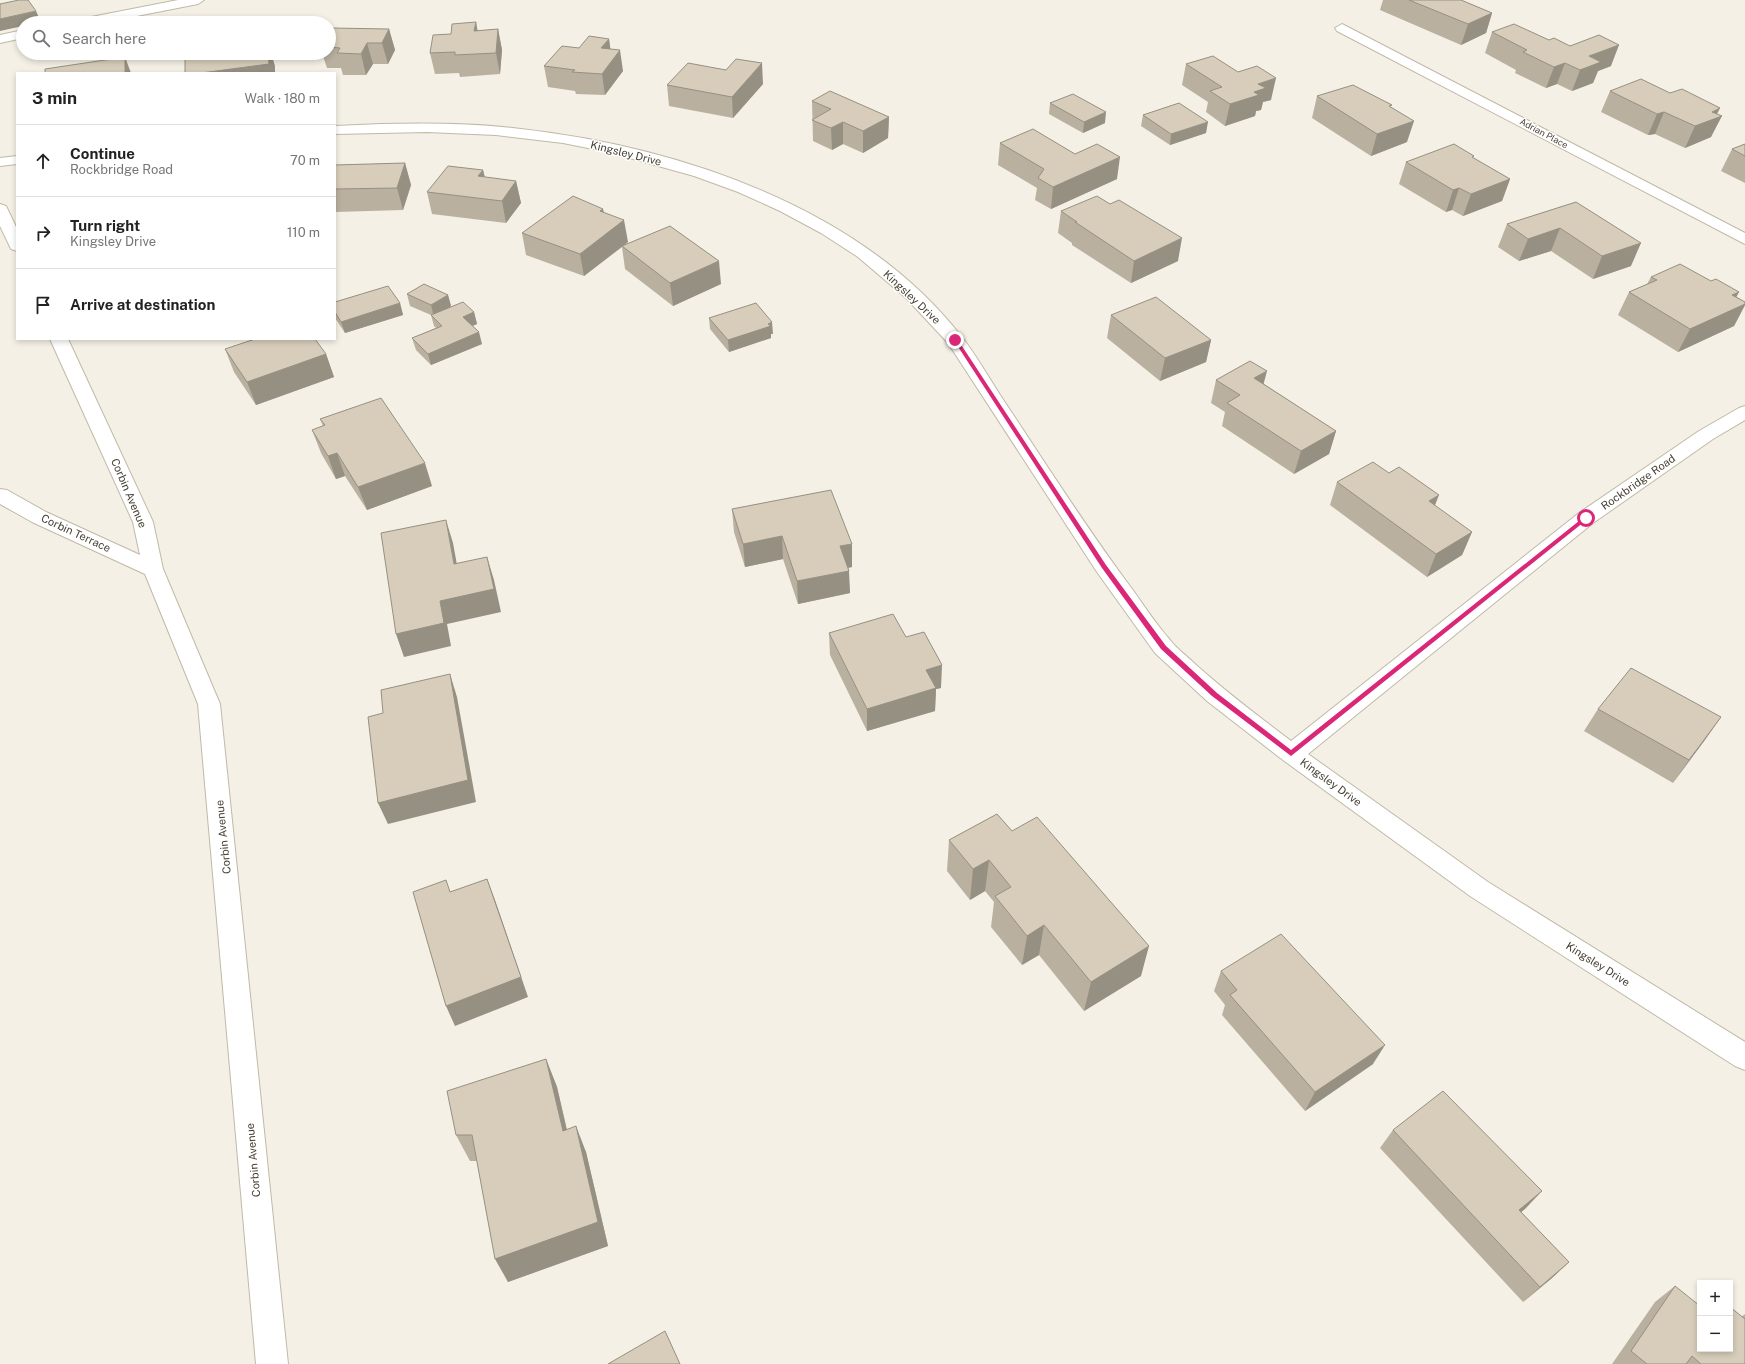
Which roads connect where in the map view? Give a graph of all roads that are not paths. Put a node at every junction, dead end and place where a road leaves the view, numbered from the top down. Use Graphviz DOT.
graph roads {
  1 [pos="198,0"];
  2 [pos="117,16"];
  3 [pos="1342,28"];
  4 [pos="16,36"];
  5 [pos="0,39"];
  6 [pos="336,130"];
  7 [pos="16,160"];
  8 [pos="0,162"];
  9 [pos="0,209"];
  10 [pos="1745,239"];
  11 [pos="16,244"];
  12 [pos="60,340"];
  13 [pos="1745,412"];
  14 [pos="0,495"];
  15 [pos="153,569"];
  16 [pos="1291,754"];
  17 [pos="1745,1057"];
  18 [pos="272,1364"];
  1 -- 2 [label="street"];
  3 -- 10 [label="street, Adrian Place"];
  4 -- 5 [label="street"];
  6 -- 16 [label="street, Kingsley Drive"];
  7 -- 8 [label="street"];
  9 -- 11 [label="street"];
  12 -- 15 [label="street, Corbin Avenue"];
  13 -- 16 [label="street, Rockbridge Road"];
  14 -- 15 [label="street, Corbin Terrace"];
  15 -- 18 [label="street, Corbin Avenue"];
  16 -- 17 [label="street, Kingsley Drive"];
}
